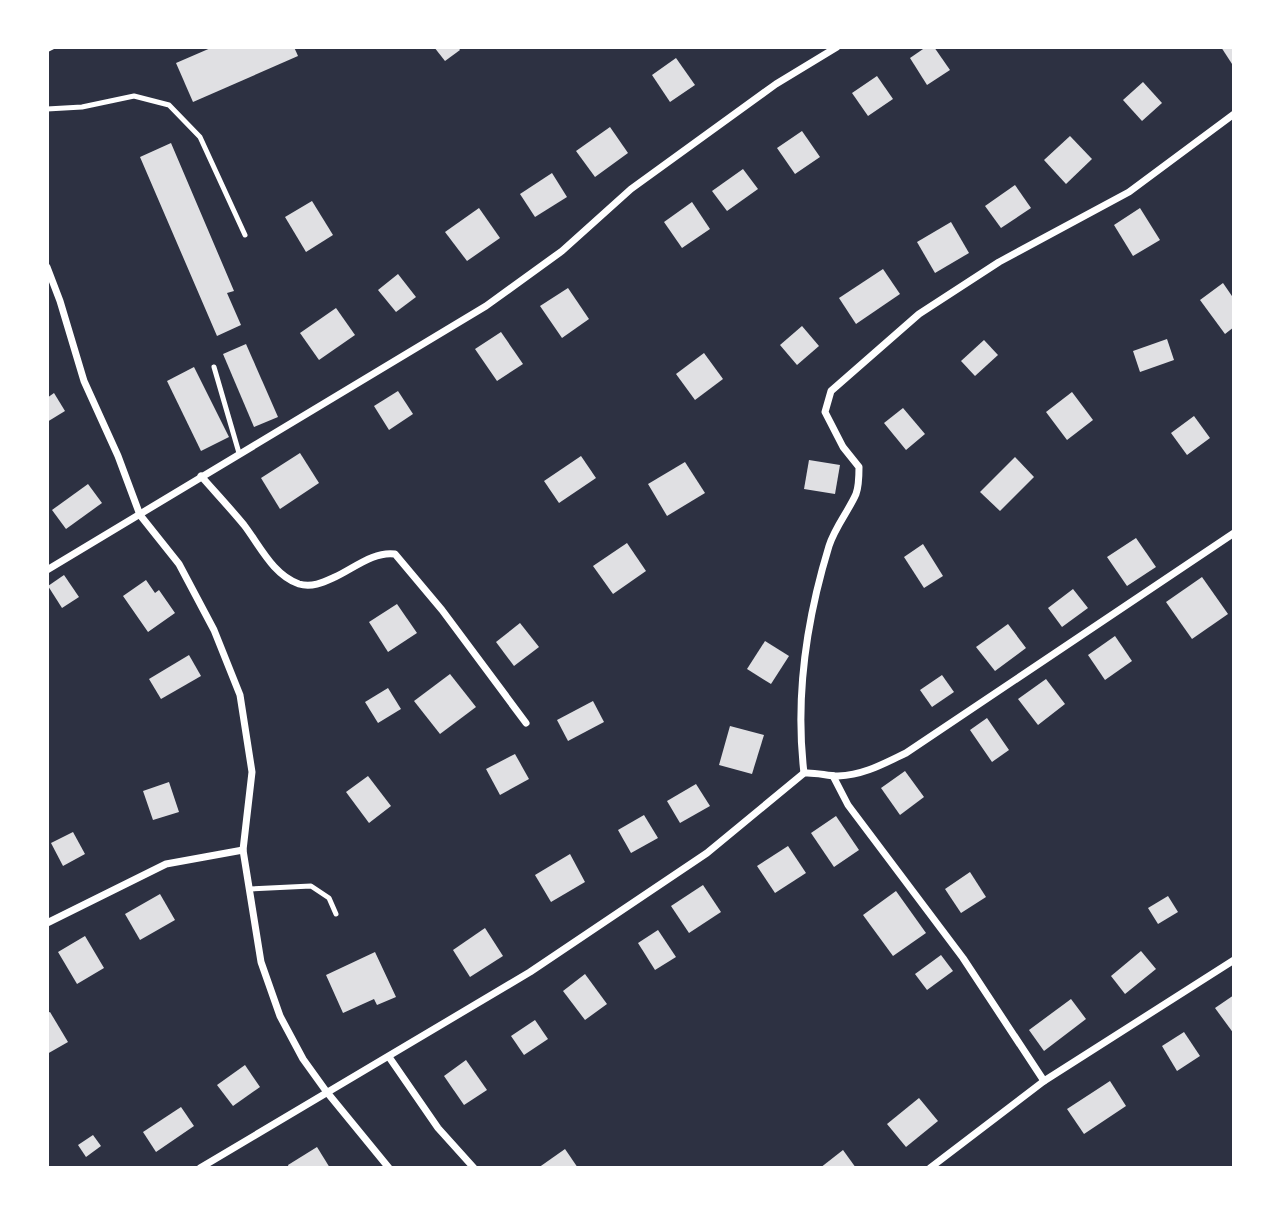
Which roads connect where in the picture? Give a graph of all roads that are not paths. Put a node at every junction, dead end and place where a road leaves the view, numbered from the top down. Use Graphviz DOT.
graph roads {
  1 [pos="837,47"];
  2 [pos="47,109"];
  3 [pos="1234,114"];
  4 [pos="245,236"];
  5 [pos="47,267"];
  6 [pos="215,367"];
  7 [pos="239,453"];
  8 [pos="201,476"];
  9 [pos="140,515"];
  10 [pos="1234,533"];
  11 [pos="47,570"];
  12 [pos="526,723"];
  13 [pos="804,773"];
  14 [pos="834,776"];
  15 [pos="243,850"];
  16 [pos="249,889"];
  17 [pos="336,914"];
  18 [pos="47,923"];
  19 [pos="1234,960"];
  20 [pos="389,1057"];
  21 [pos="1044,1081"];
  22 [pos="326,1091"];
  23 [pos="200,1168"];
  24 [pos="389,1168"];
  25 [pos="474,1168"];
  26 [pos="930,1168"];
  1 -- 7 [label="street"];
  2 -- 4 [label="lane"];
  3 -- 13 [label="street"];
  5 -- 9 [label="street"];
  6 -- 7 [label="lane"];
  7 -- 8 [label="street"];
  8 -- 9 [label="street"];
  8 -- 12 [label="street"];
  9 -- 11 [label="street"];
  9 -- 15 [label="street"];
  10 -- 14 [label="street"];
  13 -- 14 [label="street"];
  13 -- 20 [label="street"];
  14 -- 21 [label="street"];
  15 -- 16 [label="street"];
  15 -- 18 [label="street"];
  16 -- 17 [label="lane"];
  16 -- 22 [label="street"];
  19 -- 21 [label="street"];
  20 -- 22 [label="street"];
  20 -- 25 [label="street"];
  21 -- 26 [label="street"];
  22 -- 23 [label="street"];
  22 -- 24 [label="street"];
}
